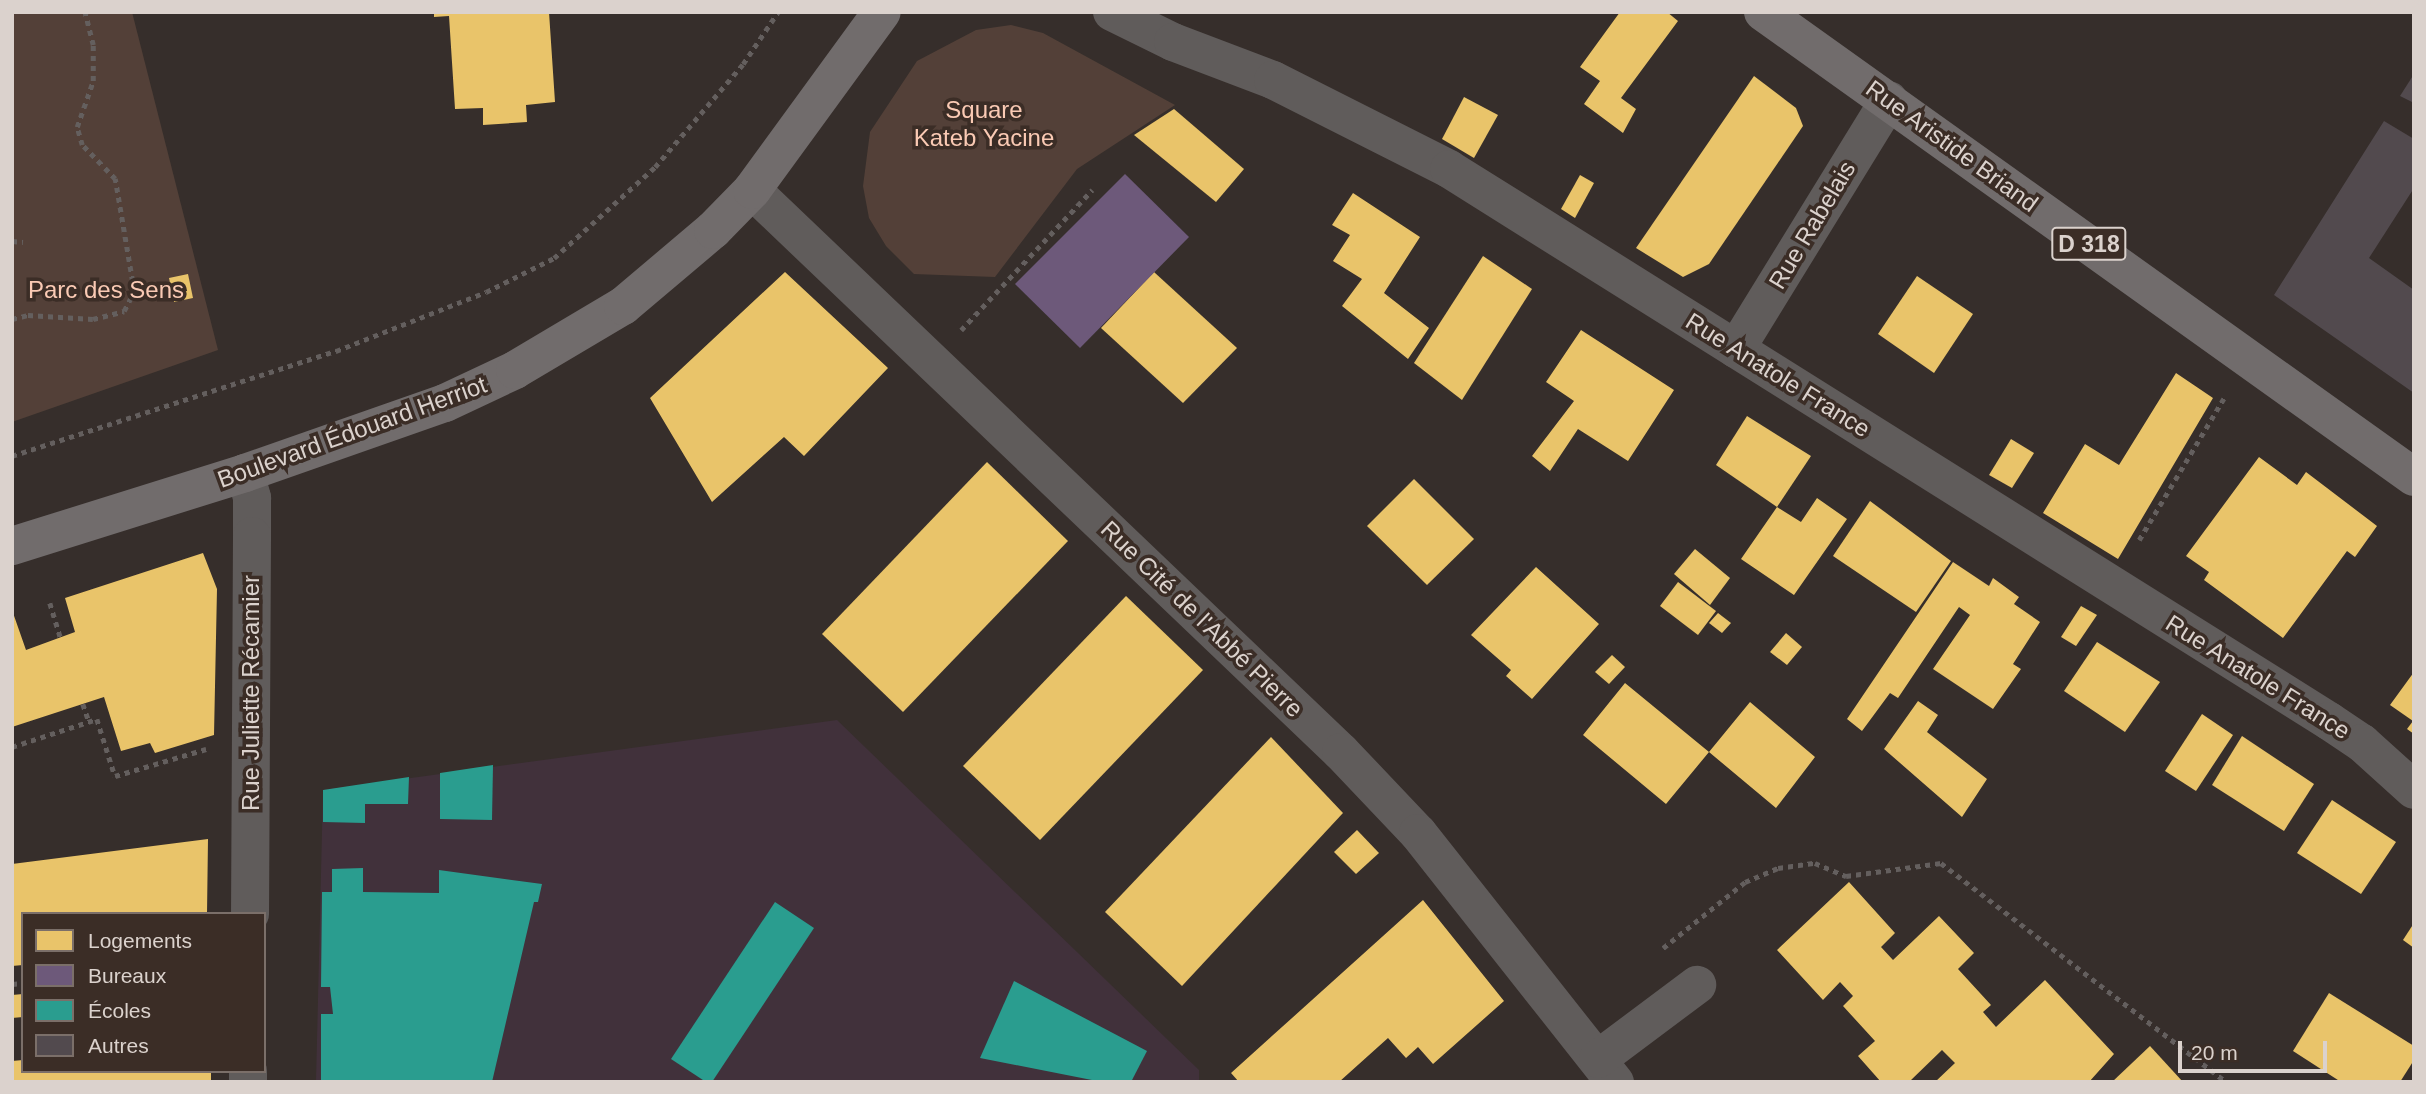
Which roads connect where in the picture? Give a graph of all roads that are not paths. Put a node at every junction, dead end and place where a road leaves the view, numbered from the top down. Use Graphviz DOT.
graph roads {
  1 [pos="882,12"];
  2 [pos="1112,12"];
  3 [pos="1763,12"];
  4 [pos="1889,100"];
  5 [pos="752,190"];
  6 [pos="1736,349"];
  7 [pos="245,473"];
  8 [pos="2414,477"];
  9 [pos="12,546"];
  10 [pos="2414,790"];
  11 [pos="250,912"];
  12 [pos="1697,985"];
  13 [pos="1607,1070"];
  1 -- 5 [label="main road, Boulevard Édouard Herriot"];
  2 -- 6 [label="street, Rue Anatole France"];
  3 -- 4 [label="main road, Rue Aristide Briand / D 318"];
  4 -- 6 [label="street, Rue Rabelais"];
  4 -- 8 [label="main road, Rue Aristide Briand / D 318"];
  5 -- 7 [label="main road, Boulevard Édouard Herriot"];
  5 -- 13 [label="street, Rue Cité de l'Abbé Pierre"];
  6 -- 10 [label="street, Rue Anatole France"];
  7 -- 9 [label="main road, Boulevard Édouard Herriot"];
  7 -- 11 [label="street, Rue Juliette Récamier"];
  12 -- 13 [label="street"];
}
